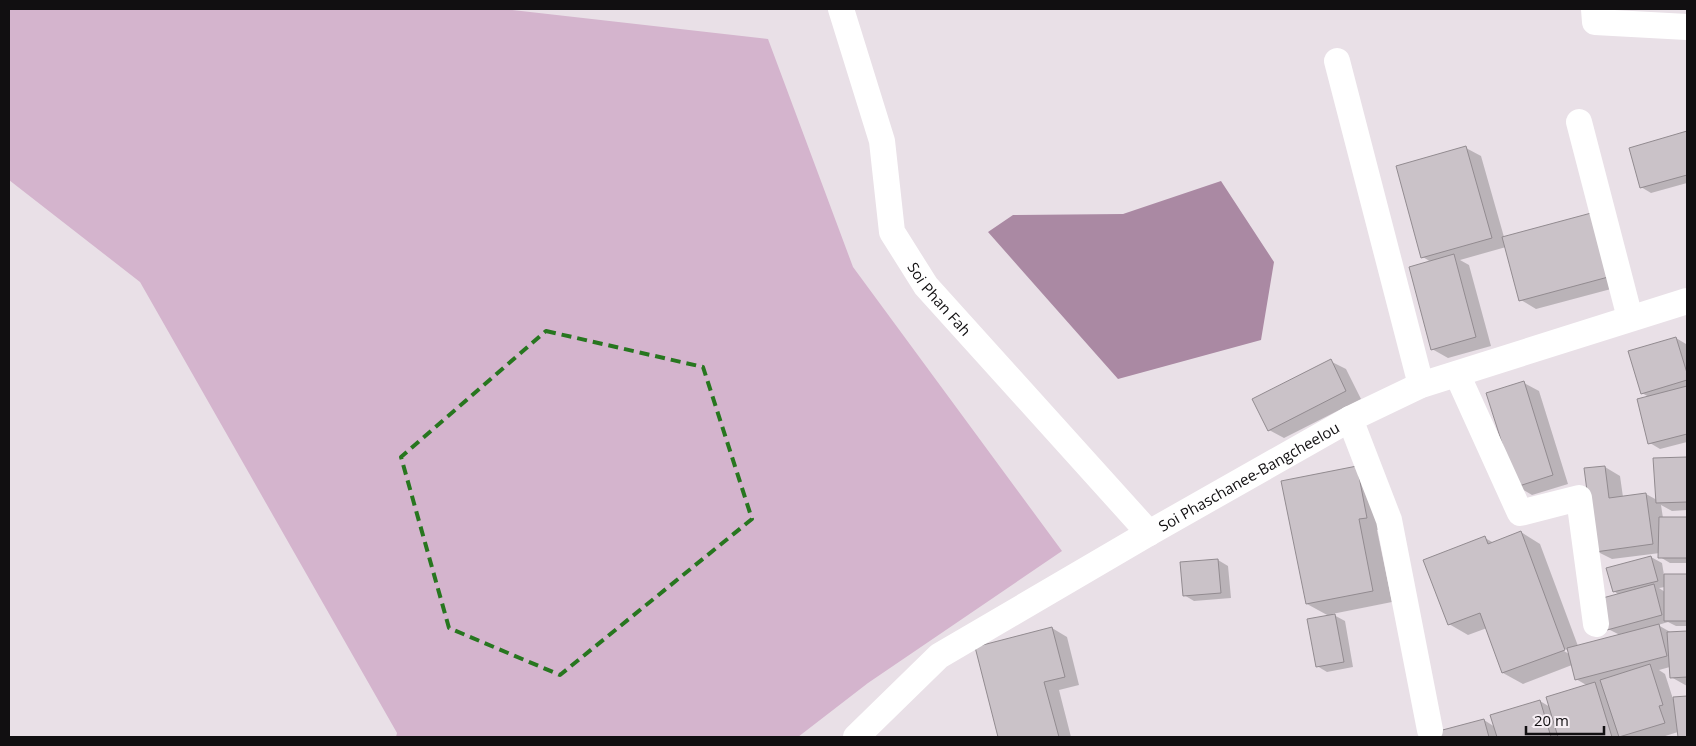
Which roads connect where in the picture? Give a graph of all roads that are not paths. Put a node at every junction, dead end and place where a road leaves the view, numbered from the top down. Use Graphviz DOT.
graph roads {
  1 [pos="841,9"];
  2 [pos="1594,9"];
  3 [pos="1687,27"];
  4 [pos="1337,61"];
  5 [pos="1579,122"];
  6 [pos="1687,301"];
  7 [pos="1630,318"];
  8 [pos="1457,374"];
  9 [pos="1421,385"];
  10 [pos="1350,419"];
  11 [pos="1149,533"];
  12 [pos="1596,624"];
  13 [pos="1430,730"];
  14 [pos="856,737"];
  1 -- 11 [label="street, Soi Phan Fah"];
  2 -- 3 [label="street"];
  4 -- 9 [label="street"];
  5 -- 7 [label="street"];
  6 -- 7 [label="street, Soi Phaschanee-Bangcheelou"];
  7 -- 8 [label="street, Soi Phaschanee-Bangcheelou"];
  8 -- 9 [label="street, Soi Phaschanee-Bangcheelou"];
  8 -- 12 [label="street"];
  9 -- 10 [label="street, Soi Phaschanee-Bangcheelou"];
  10 -- 11 [label="street, Soi Phaschanee-Bangcheelou"];
  10 -- 13 [label="street"];
  11 -- 14 [label="street, Soi Phaschanee-Bangcheelou"];
}
